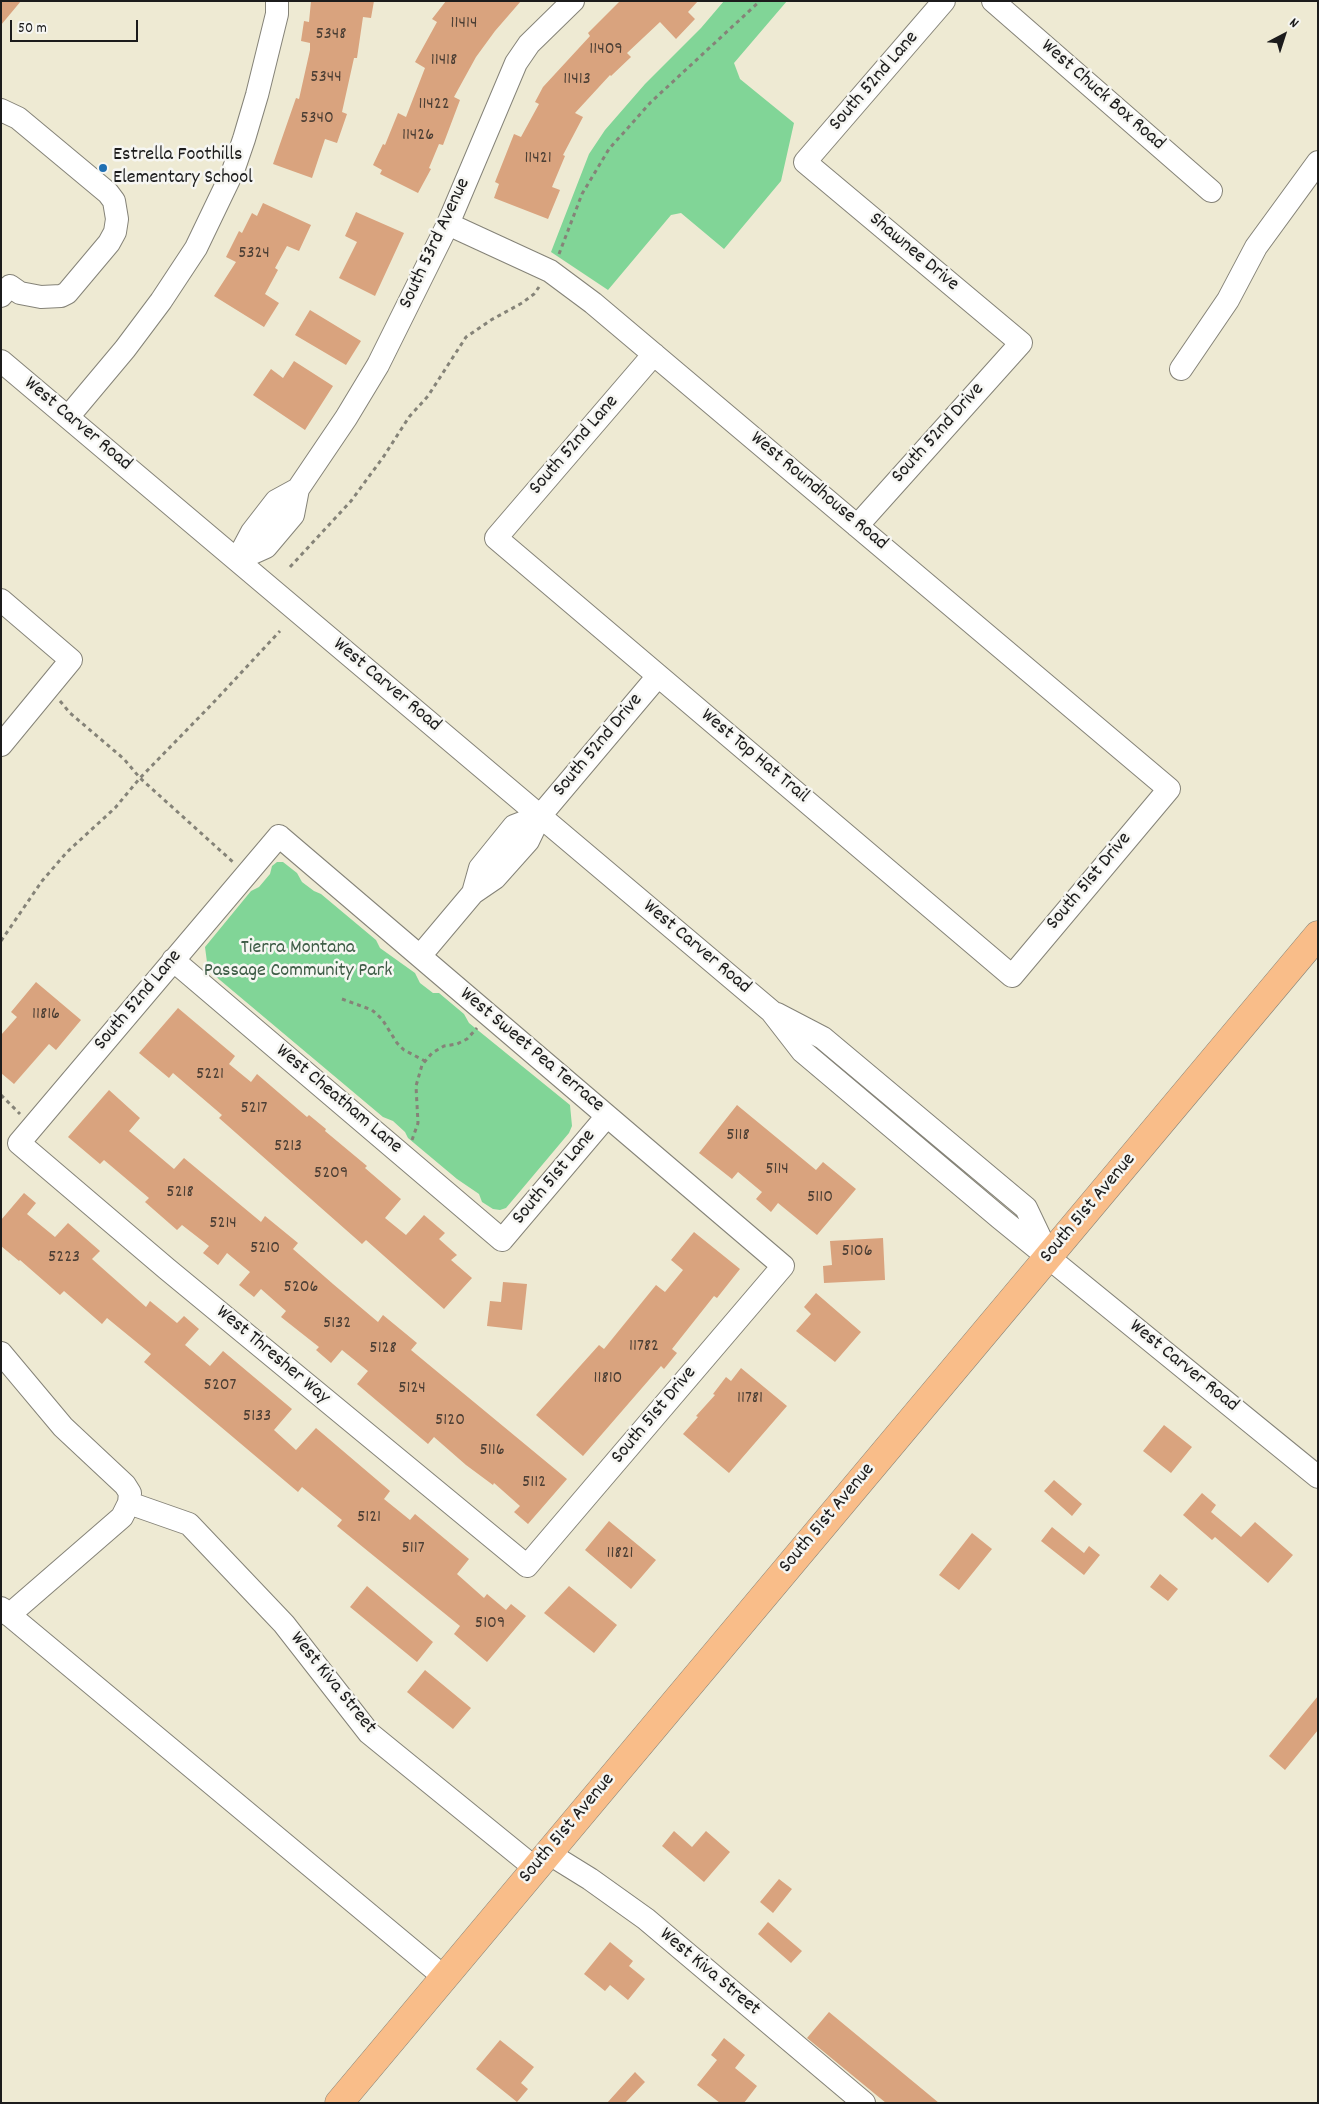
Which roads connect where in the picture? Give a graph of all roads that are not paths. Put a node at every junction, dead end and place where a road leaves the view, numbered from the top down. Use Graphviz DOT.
graph roads {
  1 [pos="277,1"];
  2 [pos="573,1"];
  3 [pos="944,1"];
  4 [pos="993,1"];
  5 [pos="1,110"];
  6 [pos="805,162"];
  7 [pos="1318,162"];
  8 [pos="1211,191"];
  9 [pos="448,224"];
  10 [pos="1,296"];
  11 [pos="1021,343"];
  12 [pos="654,354"];
  13 [pos="1,361"];
  14 [pos="1181,369"];
  15 [pos="68,418"];
  16 [pos="857,526"];
  17 [pos="496,538"];
  18 [pos="237,560"];
  19 [pos="1,600"];
  20 [pos="658,676"];
  21 [pos="1,745"];
  22 [pos="1169,789"];
  23 [pos="540,816"];
  24 [pos="279,836"];
  25 [pos="1318,935"];
  26 [pos="420,956"];
  27 [pos="174,960"];
  28 [pos="1012,976"];
  29 [pos="607,1116"];
  30 [pos="26,1135"];
  31 [pos="502,1240"];
  32 [pos="1049,1257"];
  33 [pos="783,1266"];
  34 [pos="1,1353"];
  35 [pos="1318,1477"];
  36 [pos="129,1503"];
  37 [pos="527,1566"];
  38 [pos="5,1611"];
  39 [pos="542,1860"];
  40 [pos="444,1977"];
  41 [pos="339,2103"];
  42 [pos="864,2103"];
  1 -- 15 [label="street"];
  2 -- 9 [label="street, South 53rd Avenue"];
  3 -- 6 [label="street, South 52nd Lane"];
  4 -- 8 [label="street, West Chuck Box Road"];
  5 -- 10 [label="street"];
  6 -- 11 [label="street, Shawnee Drive"];
  7 -- 14 [label="street"];
  9 -- 12 [label="street, West Roundhouse Road"];
  9 -- 18 [label="street, South 53rd Avenue"];
  11 -- 16 [label="street, South 52nd Drive"];
  12 -- 16 [label="street, West Roundhouse Road"];
  12 -- 17 [label="street, South 52nd Lane"];
  13 -- 15 [label="street, West Carver Road"];
  15 -- 18 [label="street, West Carver Road"];
  16 -- 22 [label="street, West Roundhouse Road"];
  17 -- 20 [label="street, West Top Hat Trail"];
  18 -- 23 [label="street, West Carver Road"];
  19 -- 21 [label="street"];
  20 -- 23 [label="street, South 52nd Drive"];
  20 -- 28 [label="street, West Top Hat Trail"];
  22 -- 28 [label="street, South 51st Drive"];
  23 -- 26 [label="street, South 52nd Drive"];
  23 -- 32 [label="street, West Carver Road"];
  24 -- 26 [label="street, West Sweet Pea Terrace"];
  24 -- 27 [label="street, South 52nd Lane"];
  25 -- 32 [label="main road, South 51st Avenue"];
  26 -- 29 [label="street, West Sweet Pea Terrace"];
  27 -- 30 [label="street, South 52nd Lane"];
  27 -- 31 [label="street, West Cheatham Lane"];
  29 -- 31 [label="street, South 51st Lane"];
  29 -- 33 [label="street, West Sweet Pea Terrace"];
  30 -- 37 [label="street, West Thresher Way"];
  32 -- 35 [label="street, West Carver Road"];
  32 -- 39 [label="main road, South 51st Avenue"];
  33 -- 37 [label="street, South 51st Drive"];
  34 -- 36 [label="street"];
  36 -- 38 [label="street"];
  36 -- 39 [label="street, West Kiva Street"];
  38 -- 40 [label="street"];
  39 -- 40 [label="main road, South 51st Avenue"];
  39 -- 42 [label="street, West Kiva Street"];
  40 -- 41 [label="main road, South 51st Avenue"];
}
